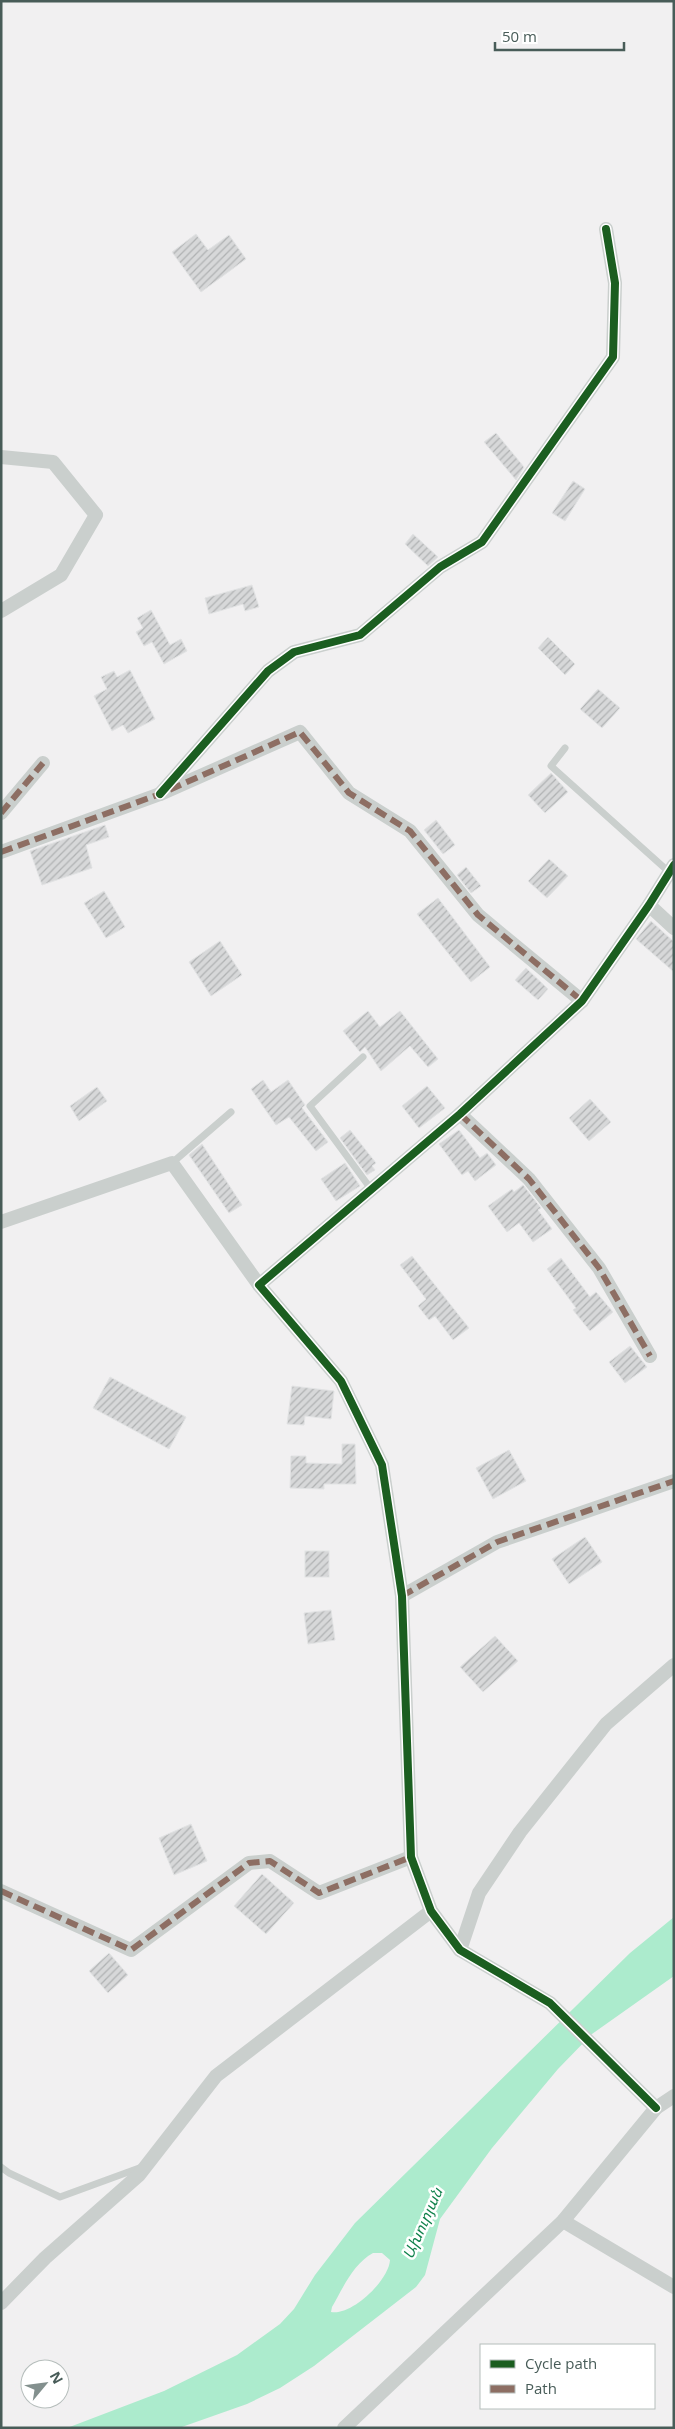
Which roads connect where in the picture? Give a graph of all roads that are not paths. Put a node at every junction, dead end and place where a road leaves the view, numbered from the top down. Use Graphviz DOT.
graph roads {
  1 [pos="606,228"];
  2 [pos="1,456"];
  3 [pos="1,611"];
  4 [pos="565,748"];
  5 [pos="43,763"];
  6 [pos="160,794"];
  7 [pos="1,813"];
  8 [pos="1,852"];
  9 [pos="672,868"];
  10 [pos="649,905"];
  11 [pos="674,928"];
  12 [pos="582,1001"];
  13 [pos="363,1057"];
  14 [pos="232,1112"];
  15 [pos="460,1114"];
  16 [pos="172,1163"];
  17 [pos="371,1190"];
  18 [pos="1,1222"];
  19 [pos="259,1285"];
  20 [pos="650,1356"];
  21 [pos="674,1481"];
  22 [pos="402,1596"];
  23 [pos="674,1665"];
  24 [pos="411,1857"];
  25 [pos="1,1891"];
  26 [pos="431,1911"];
  27 [pos="460,1950"];
  28 [pos="674,2096"];
  29 [pos="656,2108"];
  30 [pos="147,2165"];
  31 [pos="1,2167"];
  32 [pos="563,2221"];
  33 [pos="674,2287"];
  34 [pos="1,2303"];
  35 [pos="344,2428"];
  1 -- 6 [label="street"];
  2 -- 3 [label="street"];
  4 -- 9 [label="lane"];
  5 -- 7 [label="street"];
  6 -- 8 [label="street"];
  6 -- 12 [label="street"];
  9 -- 10 [label="street"];
  10 -- 11 [label="street"];
  10 -- 12 [label="street"];
  12 -- 15 [label="street"];
  13 -- 17 [label="lane"];
  14 -- 16 [label="lane"];
  15 -- 17 [label="street"];
  15 -- 20 [label="street"];
  16 -- 18 [label="street"];
  16 -- 19 [label="street"];
  17 -- 19 [label="street"];
  19 -- 22 [label="street"];
  21 -- 22 [label="street"];
  22 -- 24 [label="street"];
  23 -- 27 [label="street"];
  24 -- 25 [label="street"];
  24 -- 26 [label="street"];
  26 -- 27 [label="street"];
  26 -- 30 [label="street"];
  27 -- 29 [label="street"];
  28 -- 29 [label="street"];
  29 -- 32 [label="street"];
  30 -- 31 [label="lane"];
  30 -- 34 [label="street"];
  32 -- 33 [label="street"];
  32 -- 35 [label="street"];
}
